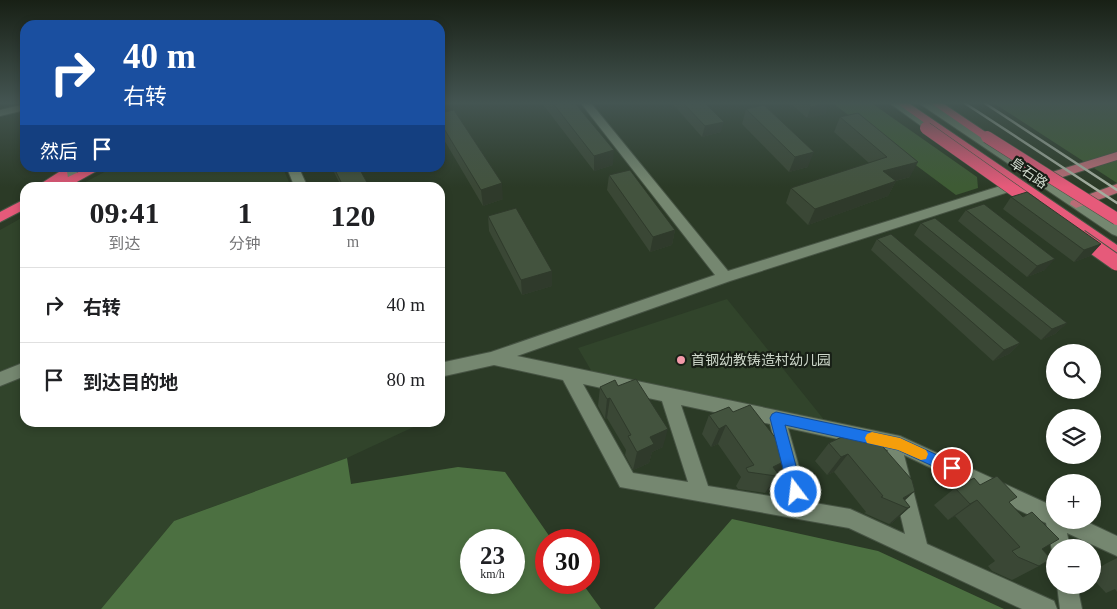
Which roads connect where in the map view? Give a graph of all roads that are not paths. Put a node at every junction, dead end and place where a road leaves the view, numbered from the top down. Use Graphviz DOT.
graph roads {
  1 [pos="608,130"];
  2 [pos="929,130"];
  3 [pos="934,130"];
  4 [pos="941,130"];
  5 [pos="955,130"];
  6 [pos="965,130"];
  7 [pos="977,130"];
  8 [pos="1117,156"];
  9 [pos="71,172"];
  10 [pos="72,172"];
  11 [pos="1040,180"];
  12 [pos="52,182"];
  13 [pos="61,182"];
  14 [pos="1014,186"];
  15 [pos="1117,188"];
  16 [pos="20,199"];
  17 [pos="1076,204"];
  18 [pos="20,207"];
  19 [pos="0,210"];
  20 [pos="0,218"];
  21 [pos="1117,220"];
  22 [pos="1117,231"];
  23 [pos="1117,239"];
  24 [pos="1117,252"];
  25 [pos="1117,259"];
  26 [pos="1117,263"];
  27 [pos="725,277"];
  28 [pos="494,358"];
  29 [pos="445,369"];
  30 [pos="20,371"];
  31 [pos="568,373"];
  32 [pos="0,379"];
  33 [pos="669,395"];
  34 [pos="776,418"];
  35 [pos="900,444"];
  36 [pos="701,493"];
  37 [pos="801,510"];
  38 [pos="1046,514"];
  39 [pos="1081,529"];
  40 [pos="1117,546"];
  41 [pos="919,551"];
  42 [pos="1068,594"];
  43 [pos="1046,609"];
  44 [pos="1071,609"];
  1 -- 27 [label="street"];
  2 -- 26 [label="highway, bridge"];
  3 -- 14 [label="street"];
  4 -- 24 [label="highway, 阜石路"];
  5 -- 23 [label="highway, 阜石路"];
  6 -- 11 [label="street"];
  7 -- 21 [label="highway, bridge"];
  8 -- 11 [label="main road"];
  9 -- 12 [label="highway"];
  10 -- 13 [label="highway"];
  11 -- 17 [label="street"];
  14 -- 25 [label="street"];
  14 -- 27 [label="street"];
  15 -- 17 [label="main road"];
  16 -- 19 [label="highway"];
  17 -- 22 [label="street"];
  18 -- 20 [label="highway"];
  27 -- 28 [label="street"];
  28 -- 29 [label="street"];
  28 -- 31 [label="street"];
  30 -- 32 [label="street"];
  31 -- 33 [label="street"];
  31 -- 36 [label="street"];
  33 -- 34 [label="street"];
  33 -- 36 [label="street"];
  34 -- 35 [label="street"];
  34 -- 37 [label="street"];
  35 -- 38 [label="street"];
  35 -- 41 [label="street"];
  36 -- 37 [label="street"];
  37 -- 41 [label="street"];
  39 -- 40 [label="street"];
  41 -- 43 [label="street"];
  42 -- 44 [label="street"];
}
